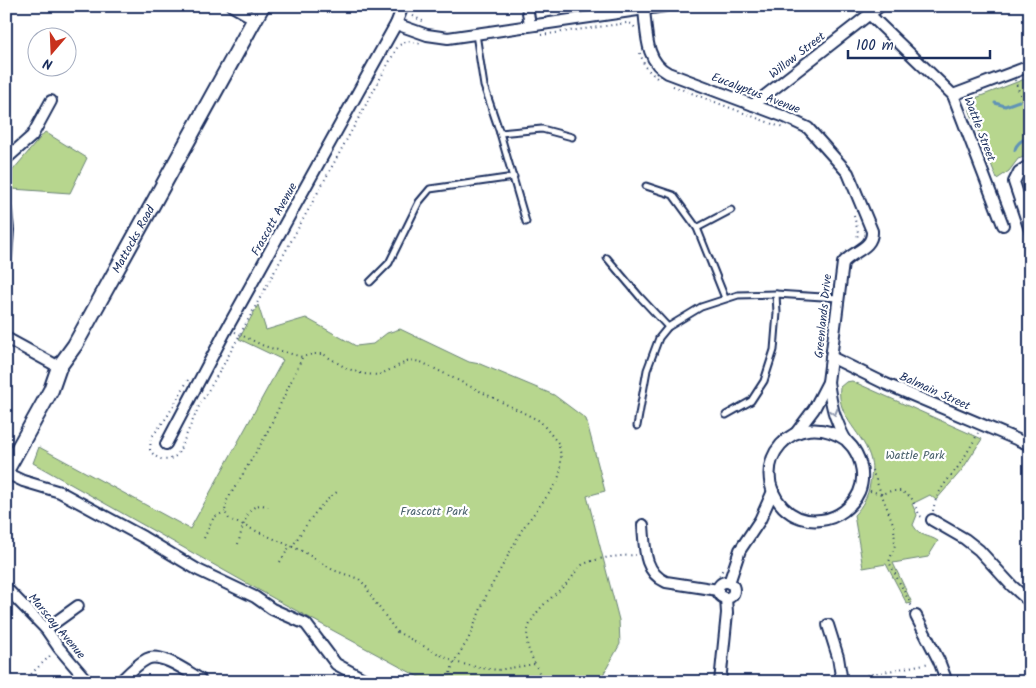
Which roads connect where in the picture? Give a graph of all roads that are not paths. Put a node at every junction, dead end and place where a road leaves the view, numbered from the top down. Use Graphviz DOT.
graph roads {
  1 [pos="232,6"];
  2 [pos="262,6"];
  3 [pos="403,6"];
  4 [pos="528,6"];
  5 [pos="665,6"];
  6 [pos="880,6"];
  7 [pos="644,10"];
  8 [pos="870,14"];
  9 [pos="255,19"];
  10 [pos="396,24"];
  11 [pos="530,25"];
  12 [pos="476,33"];
  13 [pos="1030,66"];
  14 [pos="953,95"];
  15 [pos="51,101"];
  16 [pos="752,105"];
  17 [pos="500,133"];
  18 [pos="572,137"];
  19 [pos="6,159"];
  20 [pos="1030,165"];
  21 [pos="514,176"];
  22 [pos="646,186"];
  23 [pos="6,210"];
  24 [pos="731,210"];
  25 [pos="526,222"];
  26 [pos="1003,225"];
  27 [pos="697,228"];
  28 [pos="1030,230"];
  29 [pos="872,238"];
  30 [pos="6,258"];
  31 [pos="606,258"];
  32 [pos="370,282"];
  33 [pos="776,294"];
  34 [pos="725,298"];
  35 [pos="838,298"];
  36 [pos="668,327"];
  37 [pos="6,338"];
  38 [pos="831,357"];
  39 [pos="59,367"];
  40 [pos="828,382"];
  41 [pos="726,415"];
  42 [pos="637,426"];
  43 [pos="796,433"];
  44 [pos="846,440"];
  45 [pos="166,444"];
  46 [pos="1030,445"];
  47 [pos="6,472"];
  48 [pos="773,491"];
  49 [pos="786,510"];
  50 [pos="760,520"];
  51 [pos="932,520"];
  52 [pos="643,525"];
  53 [pos="729,583"];
  54 [pos="6,588"];
  55 [pos="717,589"];
  56 [pos="726,598"];
  57 [pos="1030,602"];
  58 [pos="78,606"];
  59 [pos="916,616"];
  60 [pos="828,625"];
  61 [pos="46,629"];
  62 [pos="842,681"];
  63 [pos="88,682"];
  64 [pos="120,682"];
  65 [pos="201,682"];
  66 [pos="369,682"];
  67 [pos="720,682"];
  68 [pos="947,682"];
  1 -- 9 [label="street"];
  2 -- 9 [label="street, Mattocks Road"];
  3 -- 10 [label="street, Frascott Avenue"];
  4 -- 11 [label="street"];
  5 -- 7 [label="street"];
  6 -- 8 [label="street, Willow Street"];
  7 -- 11 [label="street"];
  7 -- 16 [label="street, Eucalyptus Avenue"];
  8 -- 14 [label="street, Wattle Street"];
  8 -- 16 [label="street, Willow Street"];
  9 -- 39 [label="street, Mattocks Road"];
  10 -- 12 [label="street"];
  10 -- 45 [label="street, Frascott Avenue"];
  11 -- 12 [label="street"];
  12 -- 17 [label="lane"];
  13 -- 14 [label="street"];
  14 -- 26 [label="street, Wattle Street"];
  15 -- 19 [label="street"];
  16 -- 29 [label="street, Eucalyptus Avenue"];
  17 -- 18 [label="lane"];
  17 -- 21 [label="lane"];
  20 -- 28 [label="street"];
  21 -- 25 [label="lane"];
  21 -- 32 [label="lane"];
  22 -- 27 [label="lane"];
  23 -- 30 [label="street"];
  24 -- 27 [label="lane"];
  27 -- 34 [label="lane"];
  29 -- 35 [label="street, Greenlands Drive"];
  31 -- 36 [label="lane"];
  33 -- 34 [label="lane"];
  33 -- 35 [label="lane"];
  33 -- 41 [label="lane"];
  34 -- 36 [label="lane"];
  35 -- 38 [label="street, Greenlands Drive"];
  36 -- 42 [label="lane"];
  37 -- 39 [label="street"];
  38 -- 40 [label="street, Greenlands Drive"];
  38 -- 46 [label="street, Balmain Street"];
  39 -- 47 [label="street, Mattocks Road"];
  40 -- 43 [label="street, Greenlands Drive"];
  40 -- 44 [label="street, Greenlands Drive, one-way"];
  43 -- 44 [label="street"];
  43 -- 48 [label="street"];
  44 -- 49 [label="street"];
  47 -- 66 [label="street"];
  48 -- 49 [label="street"];
  48 -- 50 [label="street"];
  49 -- 50 [label="street"];
  50 -- 53 [label="street"];
  51 -- 57 [label="street"];
  52 -- 55 [label="street"];
  53 -- 55 [label="street"];
  53 -- 56 [label="street"];
  54 -- 61 [label="street, Marscay Avenue"];
  55 -- 56 [label="street"];
  56 -- 67 [label="street"];
  58 -- 61 [label="street"];
  59 -- 68 [label="street"];
  60 -- 62 [label="street"];
  61 -- 63 [label="street, Marscay Avenue"];
  64 -- 65 [label="street"];
}
